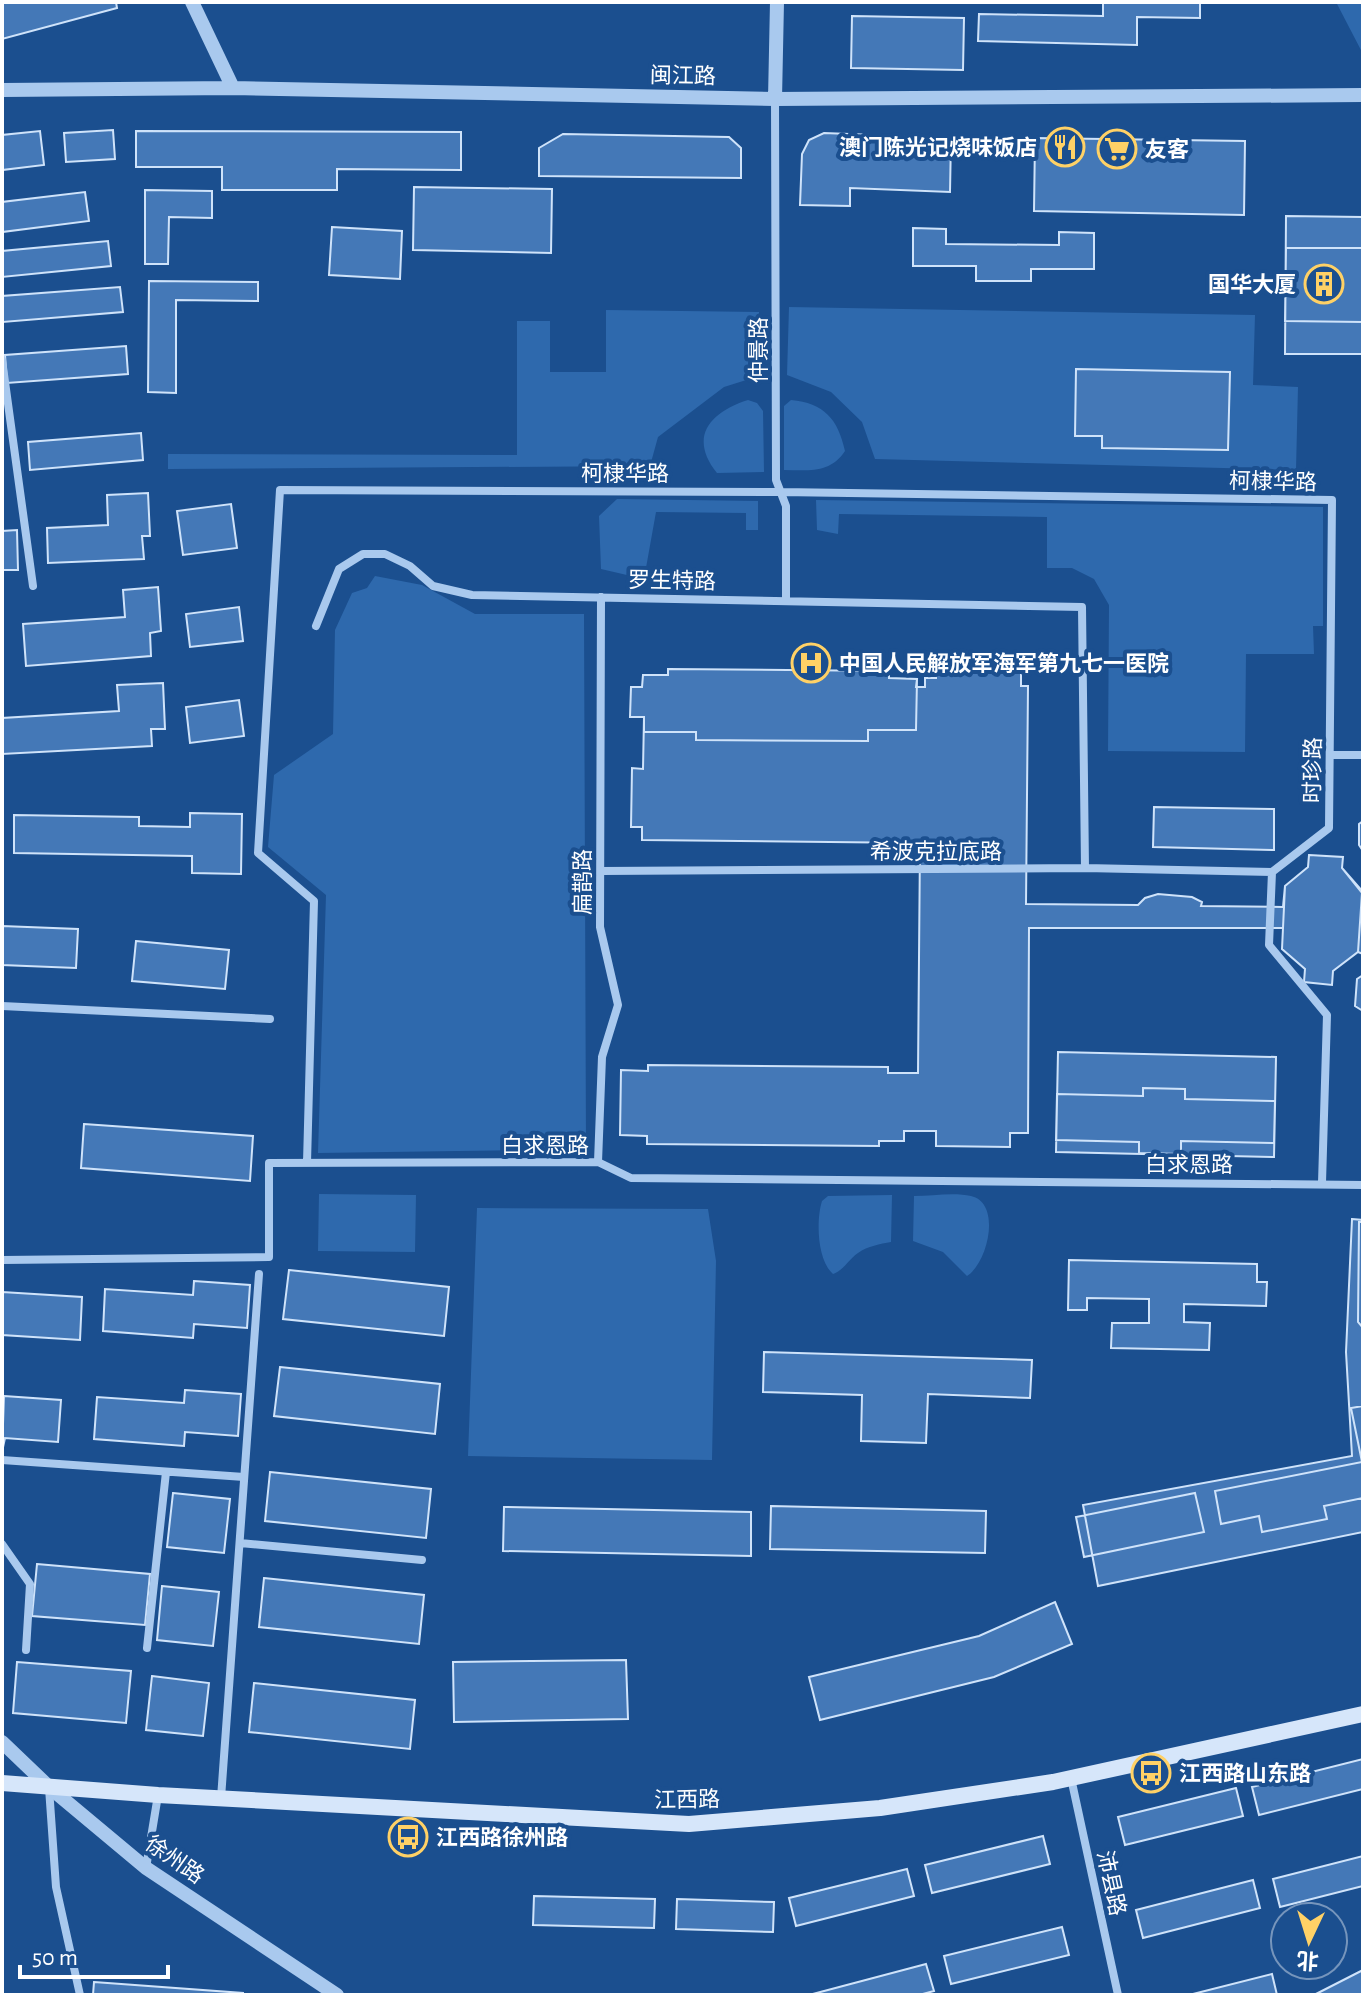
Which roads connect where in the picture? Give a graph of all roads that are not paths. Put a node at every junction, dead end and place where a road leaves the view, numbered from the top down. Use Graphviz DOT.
graph roads {
  1 [pos="192,2"];
  2 [pos="777,2"];
  3 [pos="233,88"];
  4 [pos="2,90"];
  5 [pos="1363,95"];
  6 [pos="775,99"];
  7 [pos="2,360"];
  8 [pos="781,492"];
  9 [pos="1332,500"];
  10 [pos="33,586"];
  11 [pos="601,597"];
  12 [pos="786,599"];
  13 [pos="316,626"];
  14 [pos="1330,755"];
  15 [pos="1363,755"];
  16 [pos="1085,868"];
  17 [pos="601,871"];
  18 [pos="1272,872"];
  19 [pos="2,1006"];
  20 [pos="270,1019"];
  21 [pos="598,1162"];
  22 [pos="307,1163"];
  23 [pos="1322,1183"];
  24 [pos="1363,1185"];
  25 [pos="2,1260"];
  26 [pos="259,1274"];
  27 [pos="3,1461"];
  28 [pos="166,1472"];
  29 [pos="244,1477"];
  30 [pos="240,1543"];
  31 [pos="2,1544"];
  32 [pos="422,1560"];
  33 [pos="147,1648"];
  34 [pos="26,1650"];
  35 [pos="1363,1714"];
  36 [pos="2,1742"];
  37 [pos="1071,1778"];
  38 [pos="2,1783"];
  39 [pos="49,1787"];
  40 [pos="158,1795"];
  41 [pos="221,1799"];
  42 [pos="146,1868"];
  43 [pos="80,1995"];
  44 [pos="337,1995"];
  45 [pos="1118,1995"];
  1 -- 3 [label="street"];
  2 -- 6 [label="street"];
  3 -- 4 [label="street, 闽江路"];
  3 -- 6 [label="street, 闽江路"];
  5 -- 6 [label="street, 闽江路"];
  6 -- 8 [label="street, 仲景路"];
  7 -- 10 [label="street"];
  8 -- 9 [label="street, 柯棣华路"];
  8 -- 12 [label="street, 仲景路"];
  8 -- 22 [label="street, 柯棣华路"];
  9 -- 14 [label="street, 时珍路"];
  11 -- 12 [label="street, 罗生特路"];
  11 -- 13 [label="street, 罗生特路"];
  11 -- 17 [label="street, 扁鹊路"];
  12 -- 16 [label="street, 罗生特路"];
  14 -- 15 [label="street"];
  14 -- 18 [label="street, 时珍路"];
  16 -- 17 [label="street, 希波克拉底路"];
  16 -- 18 [label="street, 希波克拉底路"];
  17 -- 21 [label="street, 扁鹊路"];
  18 -- 23 [label="street"];
  19 -- 20 [label="street"];
  21 -- 22 [label="street, 白求恩路"];
  21 -- 23 [label="street, 白求恩路"];
  22 -- 25 [label="street, 白求恩路"];
  23 -- 24 [label="street, 白求恩路"];
  26 -- 29 [label="street"];
  27 -- 28 [label="street"];
  28 -- 29 [label="street"];
  28 -- 33 [label="street"];
  29 -- 30 [label="street"];
  30 -- 32 [label="street"];
  30 -- 41 [label="street"];
  31 -- 34 [label="street"];
  35 -- 37 [label="main road, 江西路"];
  36 -- 39 [label="street, 徐州路"];
  37 -- 41 [label="main road, 江西路"];
  37 -- 45 [label="street, 沛县路"];
  38 -- 39 [label="main road, 江西路"];
  39 -- 40 [label="main road, 江西路"];
  39 -- 42 [label="street, 徐州路"];
  39 -- 43 [label="street"];
  40 -- 41 [label="main road, 江西路"];
  40 -- 42 [label="street"];
  42 -- 44 [label="street, 徐州路"];
}
